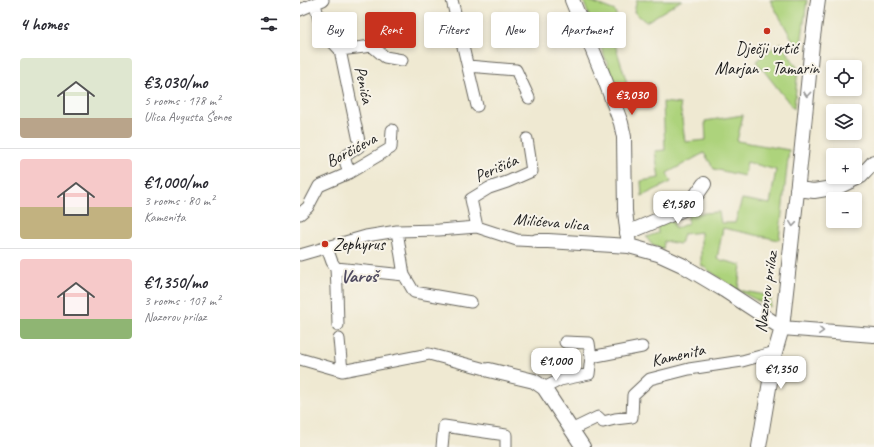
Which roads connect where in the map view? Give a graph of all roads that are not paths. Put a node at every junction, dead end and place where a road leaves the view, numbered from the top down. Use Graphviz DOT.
graph roads {
  1 [pos="452,0"];
  2 [pos="572,0"];
  3 [pos="818,0"];
  4 [pos="310,4"];
  5 [pos="340,50"];
  6 [pos="402,60"];
  7 [pos="468,66"];
  8 [pos="529,98"];
  9 [pos="477,106"];
  10 [pos="392,130"];
  11 [pos="527,139"];
  12 [pos="874,162"];
  13 [pos="349,173"];
  14 [pos="704,184"];
  15 [pos="797,189"];
  16 [pos="300,214"];
  17 [pos="477,227"];
  18 [pos="397,231"];
  19 [pos="628,240"];
  20 [pos="537,241"];
  21 [pos="327,248"];
  22 [pos="300,255"];
  23 [pos="336,268"];
  24 [pos="404,275"];
  25 [pos="471,302"];
  26 [pos="338,325"];
  27 [pos="782,328"];
  28 [pos="874,335"];
  29 [pos="339,339"];
  30 [pos="565,342"];
  31 [pos="642,347"];
  32 [pos="775,352"];
  33 [pos="591,357"];
  34 [pos="300,359"];
  35 [pos="489,370"];
  36 [pos="342,371"];
  37 [pos="544,388"];
  38 [pos="571,430"];
  39 [pos="442,447"];
  40 [pos="506,447"];
  41 [pos="583,447"];
  42 [pos="759,447"];
  1 -- 7 [label="street"];
  2 -- 19 [label="street"];
  3 -- 15 [label="street, Nazorov prilaz, one-way"];
  4 -- 5 [label="street, Penića"];
  5 -- 6 [label="street"];
  5 -- 13 [label="street, Penića"];
  7 -- 8 [label="street"];
  7 -- 9 [label="street"];
  10 -- 13 [label="street, Borčićeva"];
  11 -- 17 [label="street, Perišića"];
  12 -- 15 [label="street"];
  13 -- 16 [label="street, Borčićeva"];
  14 -- 19 [label="street"];
  15 -- 27 [label="street, Nazorov prilaz, one-way"];
  17 -- 18 [label="street, Milićeva ulica"];
  17 -- 20 [label="street, Milićeva ulica"];
  18 -- 21 [label="street, Milićeva ulica"];
  18 -- 24 [label="street"];
  19 -- 20 [label="street, Milićeva ulica"];
  19 -- 27 [label="street, Milićeva ulica"];
  21 -- 22 [label="street, Milićeva ulica"];
  21 -- 23 [label="street"];
  23 -- 24 [label="street"];
  23 -- 26 [label="street"];
  24 -- 25 [label="street"];
  27 -- 28 [label="street, one-way"];
  27 -- 32 [label="street, Nazorov prilaz"];
  29 -- 36 [label="street"];
  30 -- 33 [label="street"];
  31 -- 33 [label="street, Kamenita"];
  32 -- 38 [label="street, Kamenita"];
  32 -- 42 [label="street, Nazorov prilaz"];
  33 -- 37 [label="street"];
  34 -- 36 [label="street"];
  35 -- 36 [label="street"];
  35 -- 37 [label="street"];
  37 -- 38 [label="street"];
  38 -- 41 [label="street"];
  39 -- 40 [label="street"];
}
